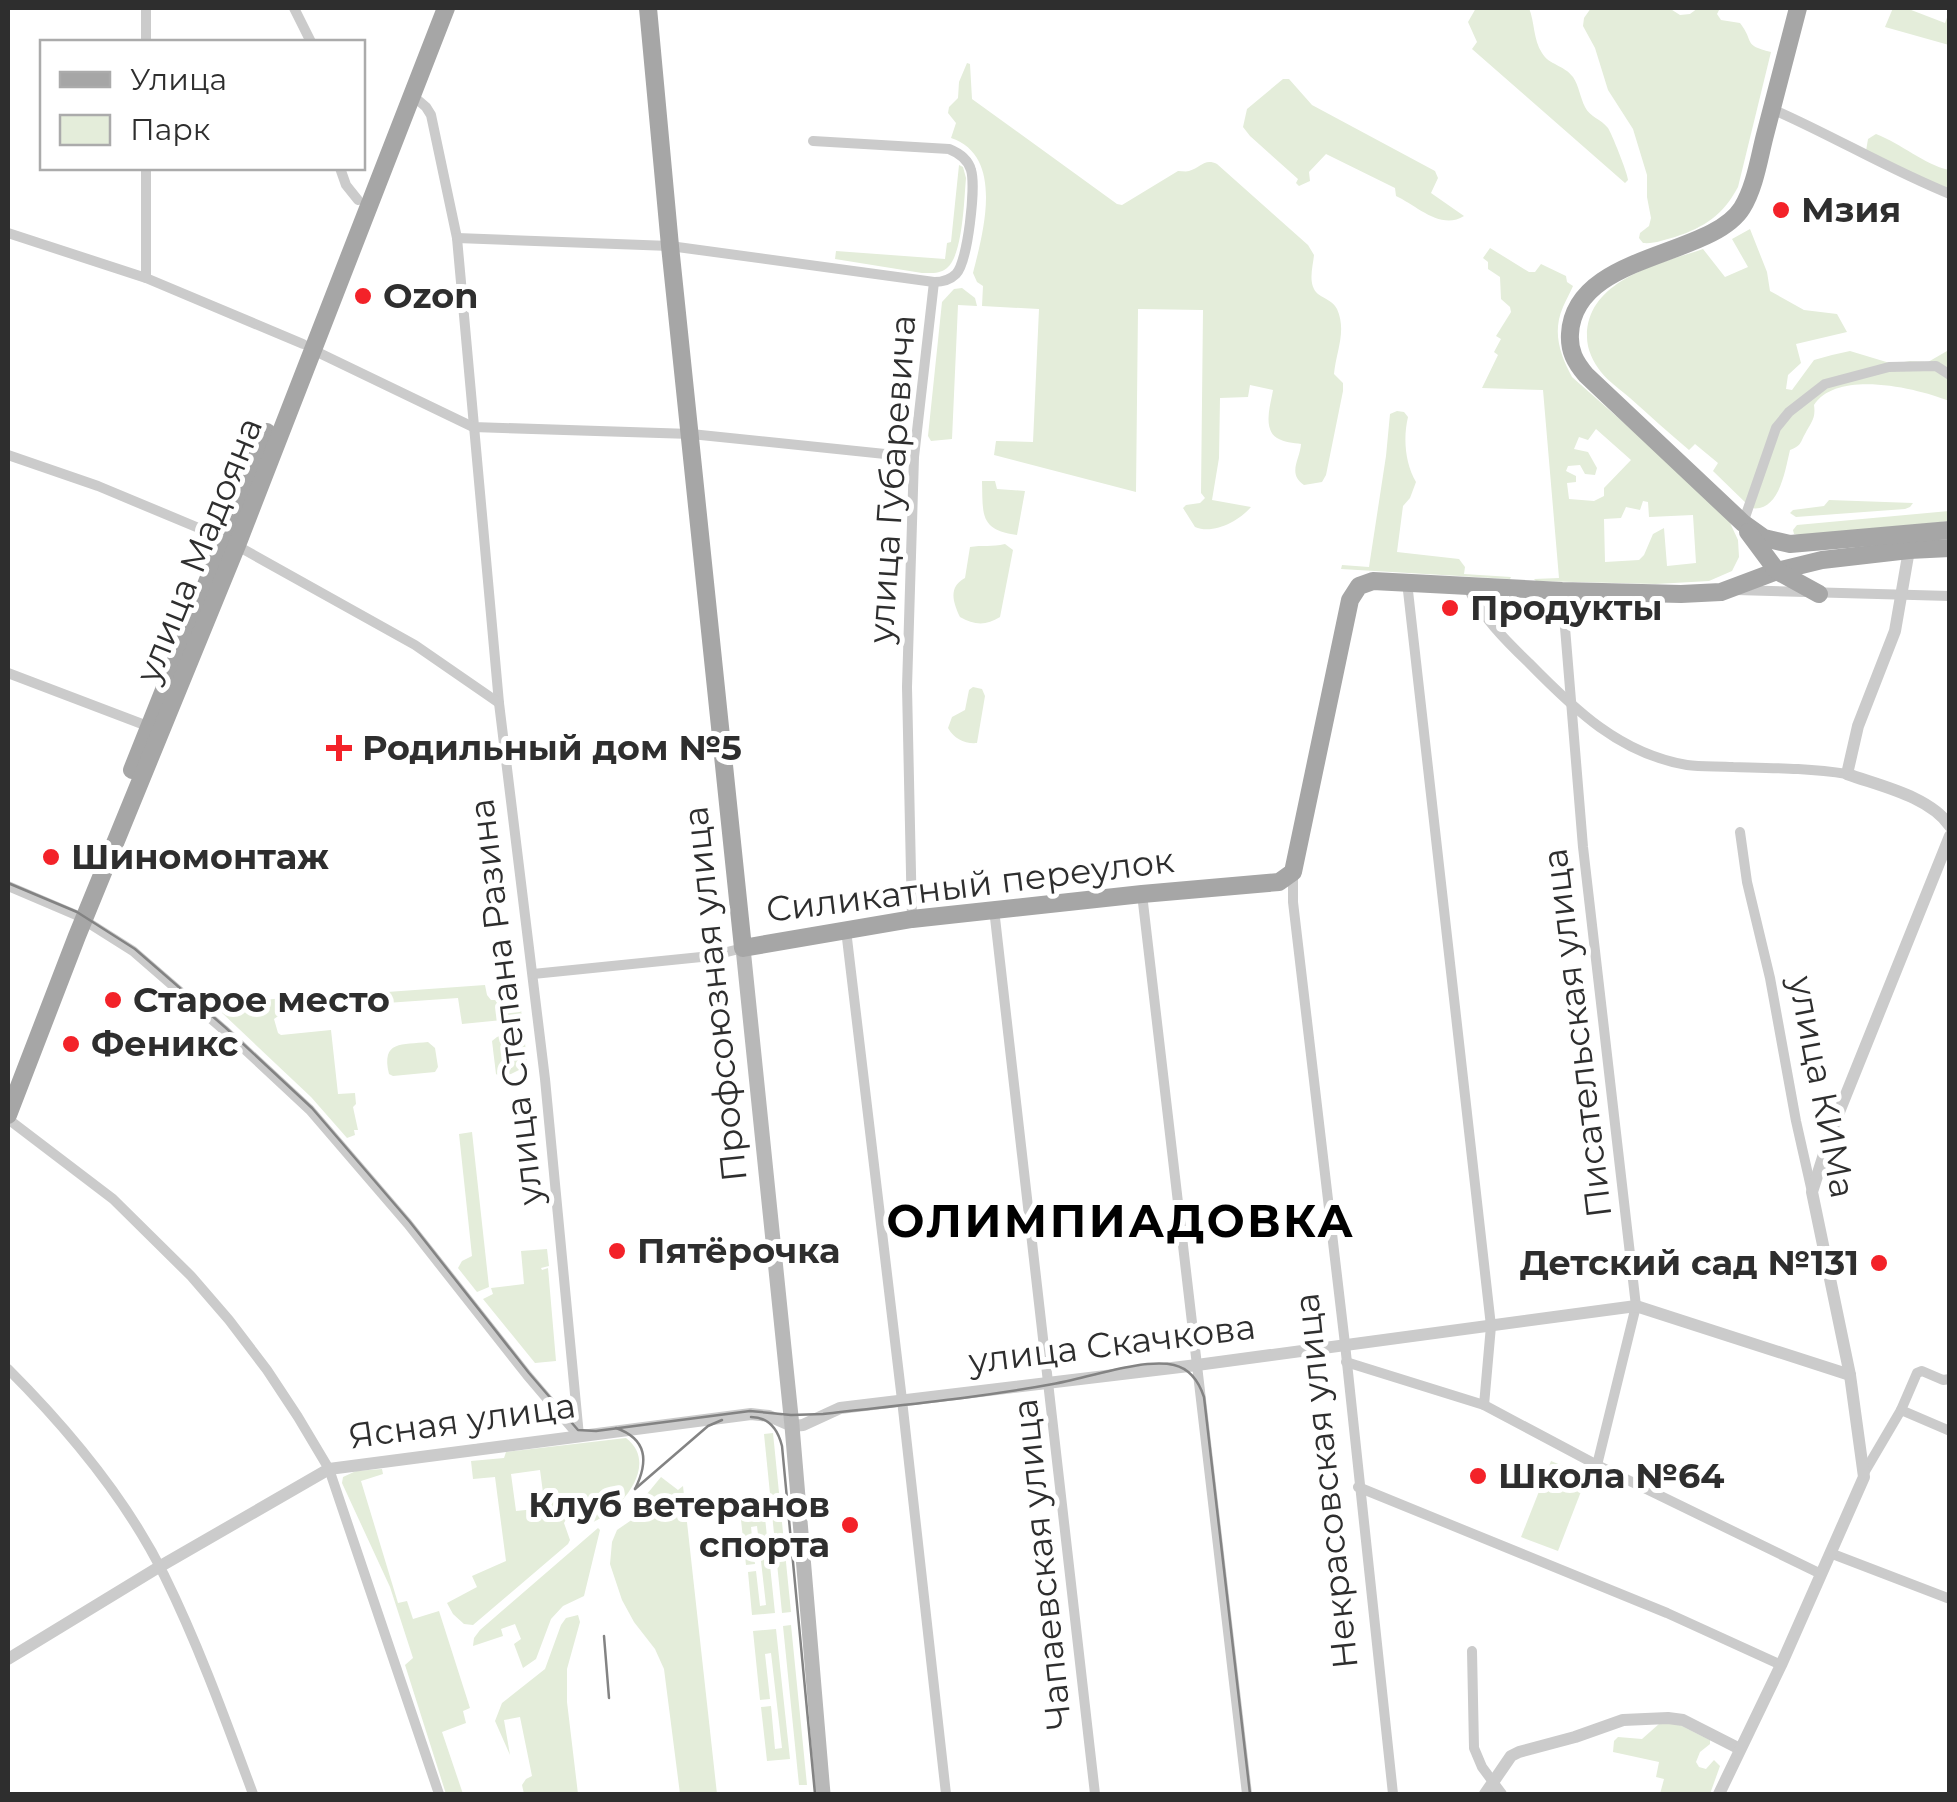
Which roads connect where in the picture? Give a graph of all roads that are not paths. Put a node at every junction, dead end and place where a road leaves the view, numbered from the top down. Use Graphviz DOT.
graph roads {
  1 [pos="146,8"];
  2 [pos="294,8"];
  3 [pos="433,8"];
  4 [pos="446,8"];
  5 [pos="648,8"];
  6 [pos="1798,8"];
  7 [pos="146,40"];
  8 [pos="310,40"];
  9 [pos="411,94"];
  10 [pos="1772,109"];
  11 [pos="813,141"];
  12 [pos="146,170"];
  13 [pos="341,170"];
  14 [pos="1950,194"];
  15 [pos="358,200"];
  16 [pos="8,233"];
  17 [pos="457,238"];
  18 [pos="670,246"];
  19 [pos="146,278"];
  20 [pos="934,282"];
  21 [pos="308,347"];
  22 [pos="1950,375"];
  23 [pos="473,427"];
  24 [pos="690,434"];
  25 [pos="8,454"];
  26 [pos="914,458"];
  27 [pos="1743,522"];
  28 [pos="1950,530"];
  29 [pos="231,542"];
  30 [pos="1802,544"];
  31 [pos="1950,548"];
  32 [pos="1908,550"];
  33 [pos="1796,566"];
  34 [pos="1776,571"];
  35 [pos="1407,582"];
  36 [pos="1466,586"];
  37 [pos="1729,590"];
  38 [pos="1562,591"];
  39 [pos="1819,594"];
  40 [pos="1902,595"];
  41 [pos="1950,596"];
  42 [pos="8,673"];
  43 [pos="499,703"];
  44 [pos="1570,704"];
  45 [pos="150,727"];
  46 [pos="1847,774"];
  47 [pos="1950,826"];
  48 [pos="1740,832"];
  49 [pos="1950,836"];
  50 [pos="1294,872"];
  51 [pos="8,886"];
  52 [pos="1142,894"];
  53 [pos="994,910"];
  54 [pos="80,918"];
  55 [pos="912,920"];
  56 [pos="846,930"];
  57 [pos="743,948"];
  58 [pos="533,974"];
  59 [pos="8,1087"];
  60 [pos="8,1117"];
  61 [pos="1812,1192"];
  62 [pos="1636,1306"];
  63 [pos="1491,1326"];
  64 [pos="1345,1344"];
  65 [pos="1346,1362"];
  66 [pos="1197,1365"];
  67 [pos="8,1369"];
  68 [pos="1850,1375"];
  69 [pos="1950,1379"];
  70 [pos="1050,1382"];
  71 [pos="902,1400"];
  72 [pos="1484,1405"];
  73 [pos="1901,1410"];
  74 [pos="792,1426"];
  75 [pos="1950,1431"];
  76 [pos="578,1436"];
  77 [pos="1597,1465"];
  78 [pos="330,1469"];
  79 [pos="1864,1473"];
  80 [pos="1358,1486"];
  81 [pos="1830,1554"];
  82 [pos="159,1567"];
  83 [pos="1821,1574"];
  84 [pos="1950,1599"];
  85 [pos="1472,1651"];
  86 [pos="8,1659"];
  87 [pos="1780,1664"];
  88 [pos="1740,1749"];
  89 [pos="1493,1782"];
  90 [pos="254,1794"];
  91 [pos="439,1794"];
  92 [pos="823,1794"];
  93 [pos="946,1794"];
  94 [pos="1095,1794"];
  95 [pos="1248,1794"];
  96 [pos="1393,1794"];
  97 [pos="1485,1794"];
  98 [pos="1502,1794"];
  99 [pos="1720,1794"];
  1 -- 7 [label="street"];
  2 -- 8 [label="street"];
  3 -- 15 [label="main road, улица Мадояна"];
  4 -- 9 [label="main road, улица Мадояна"];
  5 -- 18 [label="main road, Профсоюзная улица"];
  6 -- 10 [label="main road"];
  9 -- 17 [label="street, улица Степана Разина"];
  9 -- 21 [label="main road, улица Мадояна"];
  10 -- 14 [label="street"];
  10 -- 27 [label="main road"];
  11 -- 20 [label="street, улица Губаревича"];
  12 -- 19 [label="street"];
  13 -- 15 [label="street"];
  15 -- 21 [label="main road, улица Мадояна"];
  16 -- 19 [label="street"];
  17 -- 18 [label="street"];
  17 -- 23 [label="street, улица Степана Разина"];
  18 -- 20 [label="street"];
  18 -- 24 [label="main road, Профсоюзная улица"];
  19 -- 21 [label="street"];
  20 -- 26 [label="street, улица Губаревича"];
  21 -- 23 [label="street"];
  21 -- 29 [label="main road, улица Мадояна"];
  22 -- 27 [label="street"];
  23 -- 24 [label="street"];
  23 -- 43 [label="street, улица Степана Разина"];
  24 -- 26 [label="street"];
  24 -- 57 [label="main road, Профсоюзная улица"];
  25 -- 29 [label="street"];
  26 -- 55 [label="street, улица Губаревича"];
  27 -- 30 [label="main road"];
  27 -- 34 [label="main road"];
  27 -- 37 [label="main road"];
  28 -- 30 [label="main road"];
  29 -- 43 [label="street"];
  29 -- 45 [label="main road, улица Мадояна"];
  29 -- 54 [label="main road, улица Мадояна"];
  30 -- 33 [label="main road"];
  31 -- 32 [label="main road"];
  32 -- 33 [label="main road"];
  32 -- 40 [label="street"];
  33 -- 34 [label="main road"];
  33 -- 39 [label="main road"];
  34 -- 37 [label="main road"];
  34 -- 39 [label="main road"];
  35 -- 36 [label="main road"];
  35 -- 50 [label="main road, Некрасовская улица"];
  35 -- 63 [label="street"];
  36 -- 38 [label="main road"];
  36 -- 44 [label="street"];
  37 -- 38 [label="main road"];
  37 -- 39 [label="street"];
  38 -- 44 [label="street, Писательская улица"];
  39 -- 40 [label="street"];
  40 -- 41 [label="street"];
  40 -- 46 [label="street"];
  42 -- 45 [label="street"];
  43 -- 58 [label="street, улица Степана Разина"];
  44 -- 46 [label="street"];
  44 -- 62 [label="street, Писательская улица"];
  45 -- 54 [label="main road, улица Мадояна"];
  46 -- 47 [label="street"];
  48 -- 61 [label="street, улица КИМа"];
  49 -- 61 [label="street"];
  50 -- 52 [label="main road, Силикатный переулок"];
  50 -- 64 [label="street, Некрасовская улица"];
  51 -- 54 [label="street"];
  52 -- 53 [label="main road, Силикатный переулок"];
  52 -- 66 [label="street"];
  53 -- 55 [label="main road, Силикатный переулок"];
  53 -- 70 [label="street, Чапаевская улица"];
  54 -- 59 [label="main road, улица Мадояна"];
  54 -- 60 [label="main road, улица Мадояна"];
  54 -- 76 [label="street"];
  55 -- 56 [label="main road, Силикатный переулок"];
  56 -- 57 [label="main road, Силикатный переулок"];
  56 -- 71 [label="street"];
  57 -- 58 [label="street, Силикатный переулок"];
  57 -- 74 [label="main road, Профсоюзная улица"];
  58 -- 76 [label="street, улица Степана Разина"];
  60 -- 78 [label="street"];
  61 -- 68 [label="street, улица КИМа"];
  62 -- 63 [label="street, улица Скачкова"];
  62 -- 68 [label="street, улица Скачкова"];
  62 -- 77 [label="street, Писательская улица"];
  63 -- 64 [label="street, улица Скачкова"];
  63 -- 72 [label="street"];
  64 -- 65 [label="street, Некрасовская улица"];
  64 -- 66 [label="street, улица Скачкова"];
  65 -- 72 [label="street"];
  65 -- 80 [label="street, Некрасовская улица"];
  66 -- 70 [label="street, улица Скачкова"];
  66 -- 95 [label="street"];
  67 -- 82 [label="street"];
  68 -- 79 [label="street, улица КИМа"];
  69 -- 73 [label="street"];
  70 -- 71 [label="street, улица Скачкова"];
  70 -- 94 [label="street, Чапаевская улица"];
  71 -- 74 [label="street, улица Скачкова"];
  71 -- 93 [label="street"];
  72 -- 77 [label="street"];
  73 -- 75 [label="street"];
  73 -- 79 [label="street"];
  74 -- 76 [label="street, Ясная улица"];
  74 -- 92 [label="main road, Профсоюзная улица"];
  76 -- 78 [label="street, Ясная улица"];
  77 -- 83 [label="street"];
  78 -- 82 [label="street, Ясная улица"];
  78 -- 91 [label="street"];
  79 -- 81 [label="street"];
  80 -- 87 [label="street"];
  80 -- 96 [label="street, Некрасовская улица"];
  81 -- 83 [label="street"];
  81 -- 84 [label="street"];
  82 -- 86 [label="street, Ясная улица"];
  82 -- 90 [label="street"];
  83 -- 87 [label="street"];
  85 -- 89 [label="street"];
  87 -- 88 [label="street"];
  88 -- 89 [label="street"];
  88 -- 99 [label="street"];
  89 -- 97 [label="street"];
  89 -- 98 [label="street"];
}
